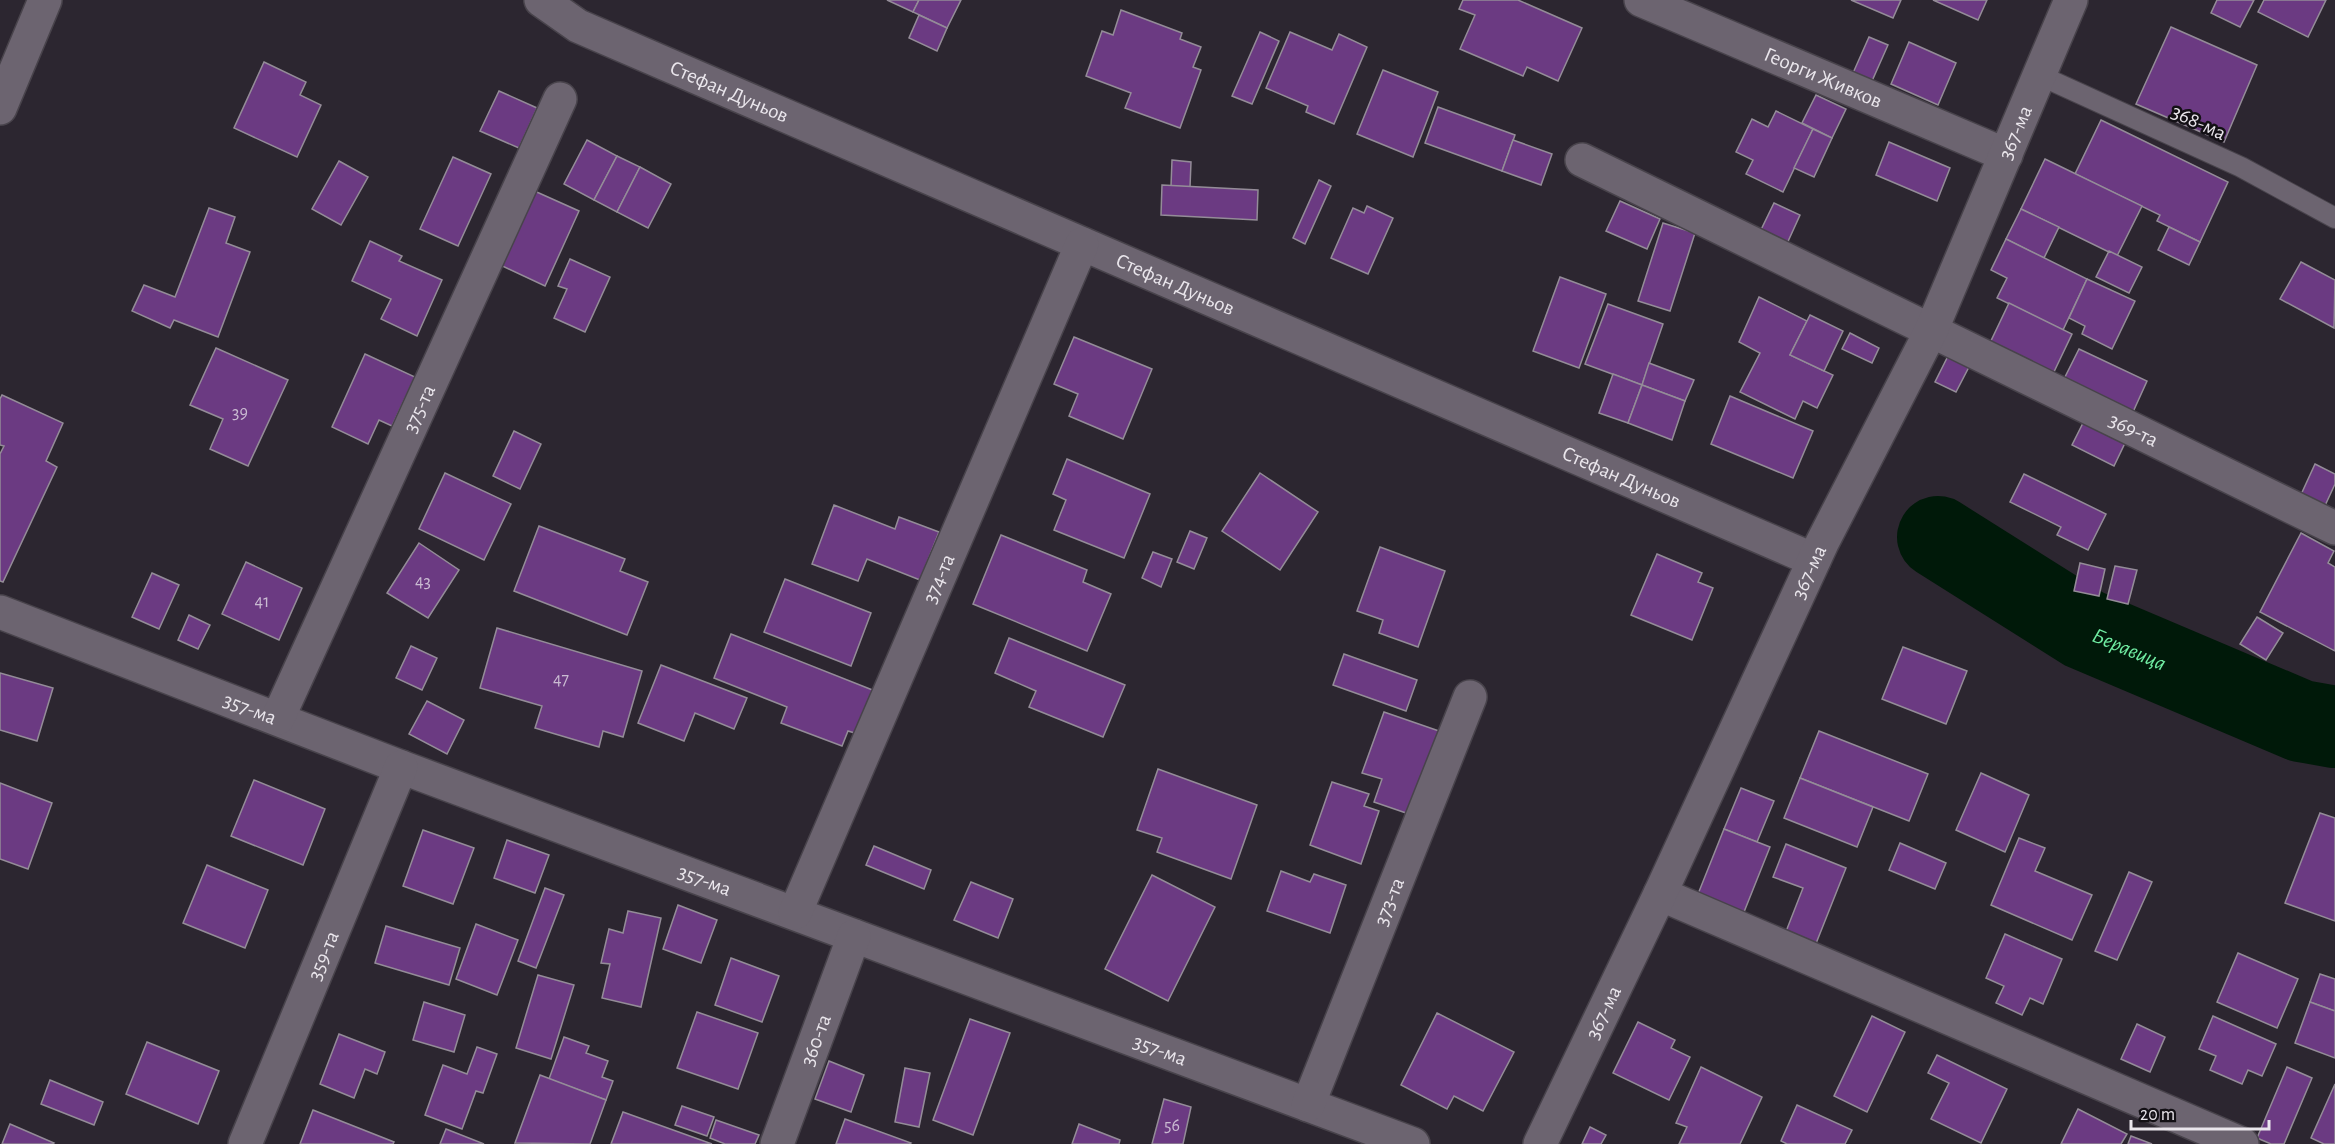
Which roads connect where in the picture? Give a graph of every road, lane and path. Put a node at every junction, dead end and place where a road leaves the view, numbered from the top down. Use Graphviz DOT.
graph roads {
  1 [pos="45,0"];
  2 [pos="541,0"];
  3 [pos="1641,0"];
  4 [pos="2071,0"];
  5 [pos="2040,75"];
  6 [pos="560,99"];
  7 [pos="0,108"];
  8 [pos="2006,155"];
  9 [pos="1581,160"];
  10 [pos="2335,218"];
  11 [pos="1082,244"];
  12 [pos="1931,331"];
  13 [pos="2335,528"];
  14 [pos="1818,551"];
  15 [pos="0,612"];
  16 [pos="1470,697"];
  17 [pos="278,718"];
  18 [pos="400,767"];
  19 [pos="1660,894"];
  20 [pos="795,913"];
  21 [pos="854,936"];
  22 [pos="1308,1105"];
  23 [pos="245,1144"];
  24 [pos="777,1144"];
  25 [pos="1413,1144"];
  26 [pos="1540,1144"];
  27 [pos="2242,1144"];
  1 -- 7 [label="street"];
  2 -- 11 [label="street, Стефан Дуньов"];
  3 -- 8 [label="street, Георги Живков"];
  4 -- 5 [label="street, 367-ма"];
  5 -- 8 [label="street, 367-ма"];
  5 -- 10 [label="lane, 368-ма"];
  6 -- 17 [label="street, 375-та"];
  8 -- 12 [label="street, 367-ма"];
  9 -- 12 [label="street"];
  11 -- 14 [label="street, Стефан Дуньов"];
  11 -- 20 [label="street, 374-та"];
  12 -- 13 [label="street, 369-та"];
  12 -- 14 [label="street, 367-ма"];
  14 -- 19 [label="street, 367-ма"];
  15 -- 17 [label="street, 357-ма"];
  16 -- 22 [label="street, 373-та"];
  17 -- 18 [label="street, 357-ма"];
  18 -- 20 [label="street, 357-ма"];
  18 -- 23 [label="street, 359-та"];
  19 -- 26 [label="street, 367-ма"];
  19 -- 27 [label="street"];
  20 -- 21 [label="street, 357-ма"];
  21 -- 22 [label="street, 357-ма"];
  21 -- 24 [label="street, 360-та"];
  22 -- 25 [label="street, 357-ма"];
}
